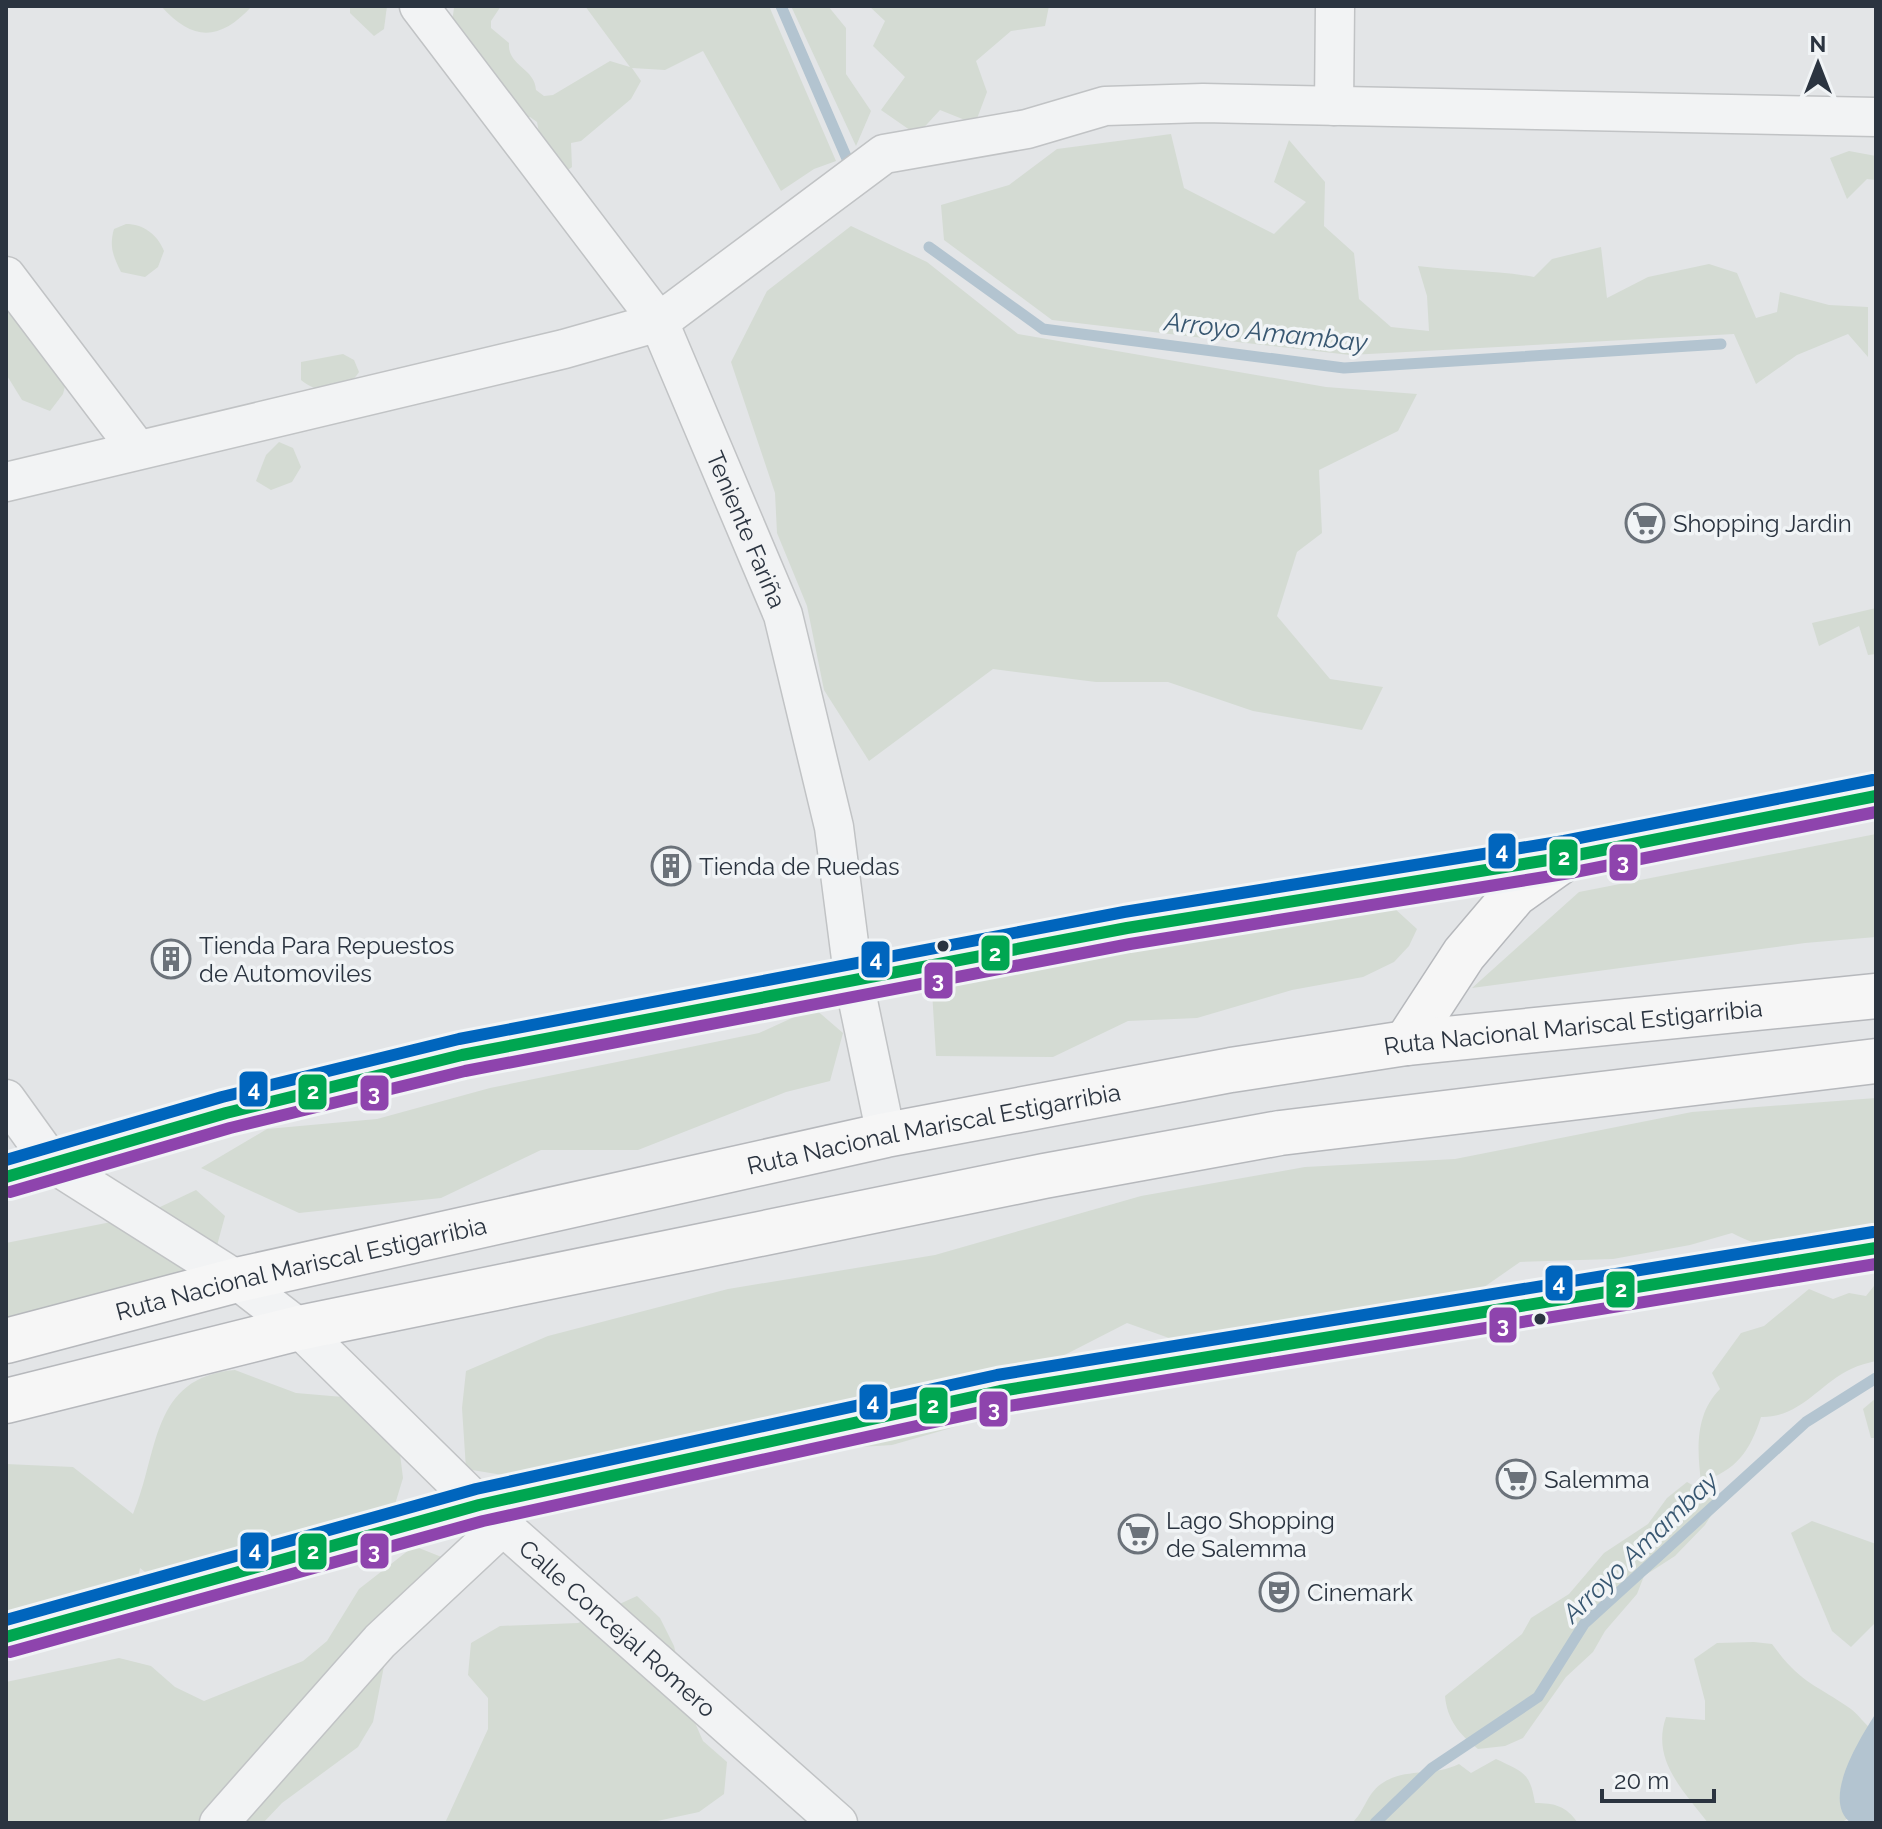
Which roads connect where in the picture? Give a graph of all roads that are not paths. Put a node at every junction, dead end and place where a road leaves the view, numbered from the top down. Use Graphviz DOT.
graph roads {
  1 [pos="419,6"];
  2 [pos="1335,6"];
  3 [pos="1334,106"];
  4 [pos="1876,117"];
  5 [pos="6,276"];
  6 [pos="659,322"];
  7 [pos="137,449"];
  8 [pos="6,482"];
  9 [pos="1876,796"];
  10 [pos="1567,857"];
  11 [pos="854,982"];
  12 [pos="1876,996"];
  13 [pos="1406,1043"];
  14 [pos="1876,1061"];
  15 [pos="6,1099"];
  16 [pos="886,1135"];
  17 [pos="52,1163"];
  18 [pos="6,1177"];
  19 [pos="1876,1248"];
  20 [pos="237,1280"];
  21 [pos="299,1328"];
  22 [pos="6,1341"];
  23 [pos="6,1401"];
  24 [pos="491,1516"];
  25 [pos="6,1637"];
  26 [pos="219,1823"];
  27 [pos="838,1823"];
  1 -- 6 [label="street, Teniente Fariña"];
  2 -- 3 [label="street"];
  3 -- 4 [label="street"];
  3 -- 6 [label="street"];
  5 -- 7 [label="street"];
  6 -- 7 [label="street"];
  6 -- 11 [label="street, Teniente Fariña"];
  7 -- 8 [label="street"];
  9 -- 10 [label="street"];
  10 -- 11 [label="street"];
  10 -- 13 [label="highway"];
  11 -- 16 [label="street, Teniente Fariña"];
  11 -- 17 [label="street"];
  12 -- 13 [label="highway, Ruta Nacional Mariscal Estigarribia"];
  13 -- 16 [label="highway, Ruta Nacional Mariscal Estigarribia"];
  14 -- 21 [label="highway"];
  15 -- 17 [label="street"];
  16 -- 20 [label="highway, Ruta Nacional Mariscal Estigarribia"];
  17 -- 18 [label="street"];
  17 -- 20 [label="street, Calle Concejal Romero"];
  19 -- 24 [label="street"];
  20 -- 21 [label="street, Calle Concejal Romero"];
  20 -- 22 [label="highway, Ruta Nacional Mariscal Estigarribia"];
  21 -- 23 [label="highway"];
  21 -- 24 [label="street, Calle Concejal Romero"];
  24 -- 25 [label="street"];
  24 -- 26 [label="street"];
  24 -- 27 [label="street, Calle Concejal Romero"];
}
